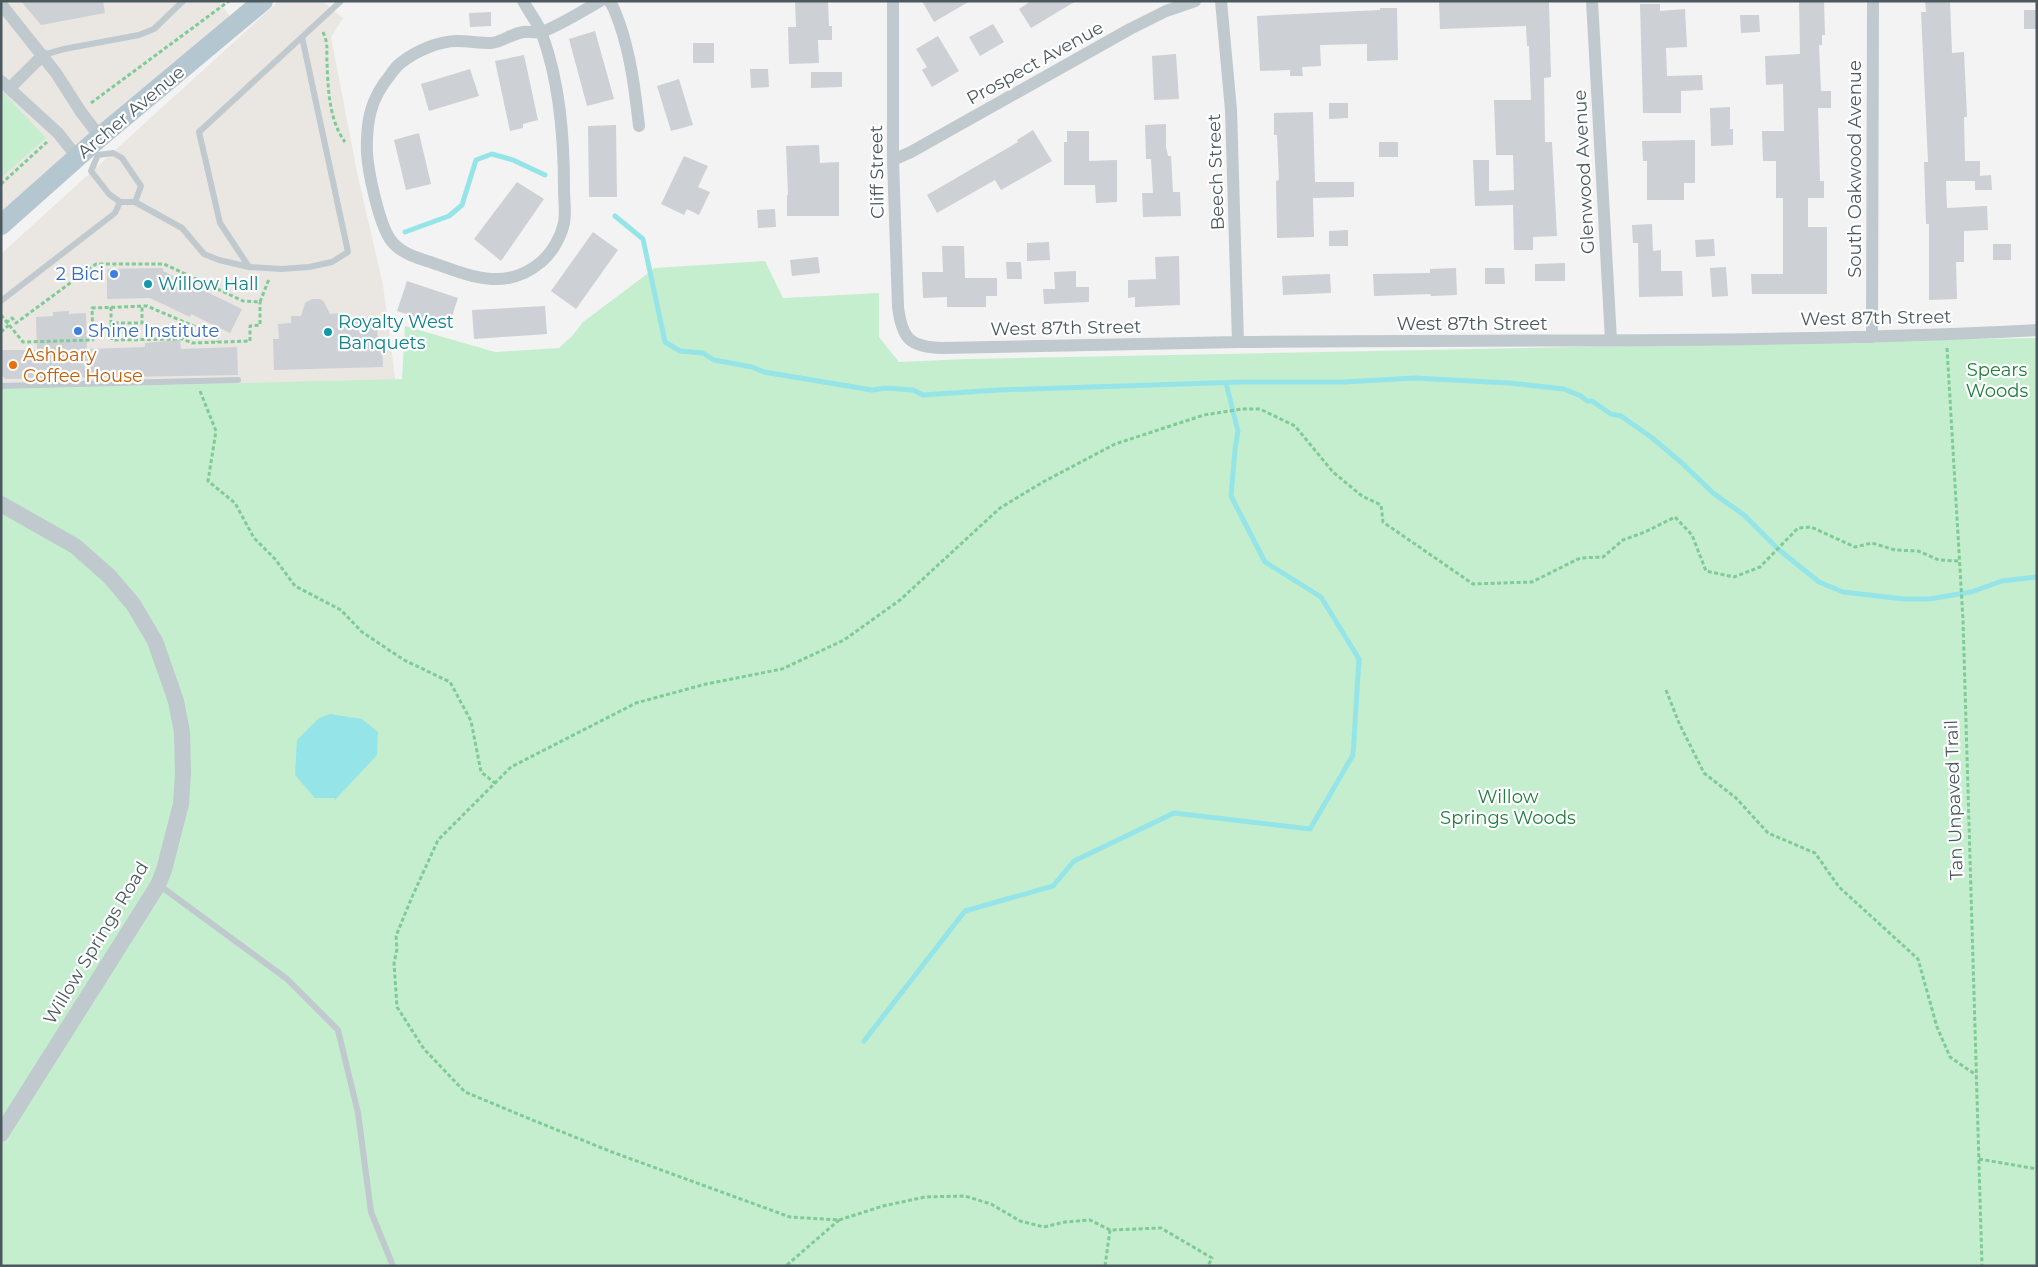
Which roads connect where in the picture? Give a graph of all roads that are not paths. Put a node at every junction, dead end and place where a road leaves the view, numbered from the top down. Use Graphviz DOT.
graph roads {
  1 [pos="183,1"];
  2 [pos="263,1"];
  3 [pos="341,1"];
  4 [pos="523,1"];
  5 [pos="600,1"];
  6 [pos="609,1"];
  7 [pos="893,1"];
  8 [pos="1195,1"];
  9 [pos="1221,1"];
  10 [pos="1592,1"];
  11 [pos="1873,1"];
  12 [pos="1,4"];
  13 [pos="541,32"];
  14 [pos="302,37"];
  15 [pos="43,55"];
  16 [pos="5,84"];
  17 [pos="639,126"];
  18 [pos="91,148"];
  19 [pos="893,160"];
  20 [pos="120,202"];
  21 [pos="135,202"];
  22 [pos="1,225"];
  23 [pos="250,266"];
  24 [pos="1,301"];
  25 [pos="2037,330"];
  26 [pos="1872,337"];
  27 [pos="908,340"];
  28 [pos="1611,340"];
  29 [pos="1238,342"];
  30 [pos="238,380"];
  31 [pos="1,386"];
  32 [pos="1,504"];
  33 [pos="158,885"];
  34 [pos="1,1134"];
  35 [pos="392,1266"];
  1 -- 15 [label="lane"];
  2 -- 18 [label="main road, Archer Avenue"];
  3 -- 14 [label="lane"];
  4 -- 13 [label="street"];
  5 -- 13 [label="street"];
  6 -- 17 [label="street"];
  7 -- 19 [label="street, Cliff Street"];
  8 -- 19 [label="street, Prospect Avenue"];
  9 -- 29 [label="street, Beech Street"];
  10 -- 28 [label="street, Glenwood Avenue"];
  11 -- 26 [label="street, South Oakwood Avenue"];
  12 -- 15 [label="street"];
  13 -- 13 [label="street"];
  14 -- 23 [label="lane"];
  14 -- 23 [label="lane"];
  15 -- 16 [label="street"];
  15 -- 18 [label="street"];
  16 -- 18 [label="street"];
  18 -- 20 [label="lane"];
  18 -- 21 [label="lane"];
  18 -- 22 [label="main road, Archer Avenue"];
  19 -- 27 [label="street, Cliff Street"];
  20 -- 21 [label="lane"];
  20 -- 24 [label="lane"];
  21 -- 23 [label="lane"];
  25 -- 26 [label="street, West 87th Street"];
  26 -- 28 [label="street, West 87th Street"];
  27 -- 29 [label="street, West 87th Street"];
  28 -- 29 [label="street, West 87th Street"];
  30 -- 31 [label="lane"];
  32 -- 33 [label="street, Willow Springs Road"];
  33 -- 34 [label="street, Willow Springs Road"];
  33 -- 35 [label="lane"];
}
